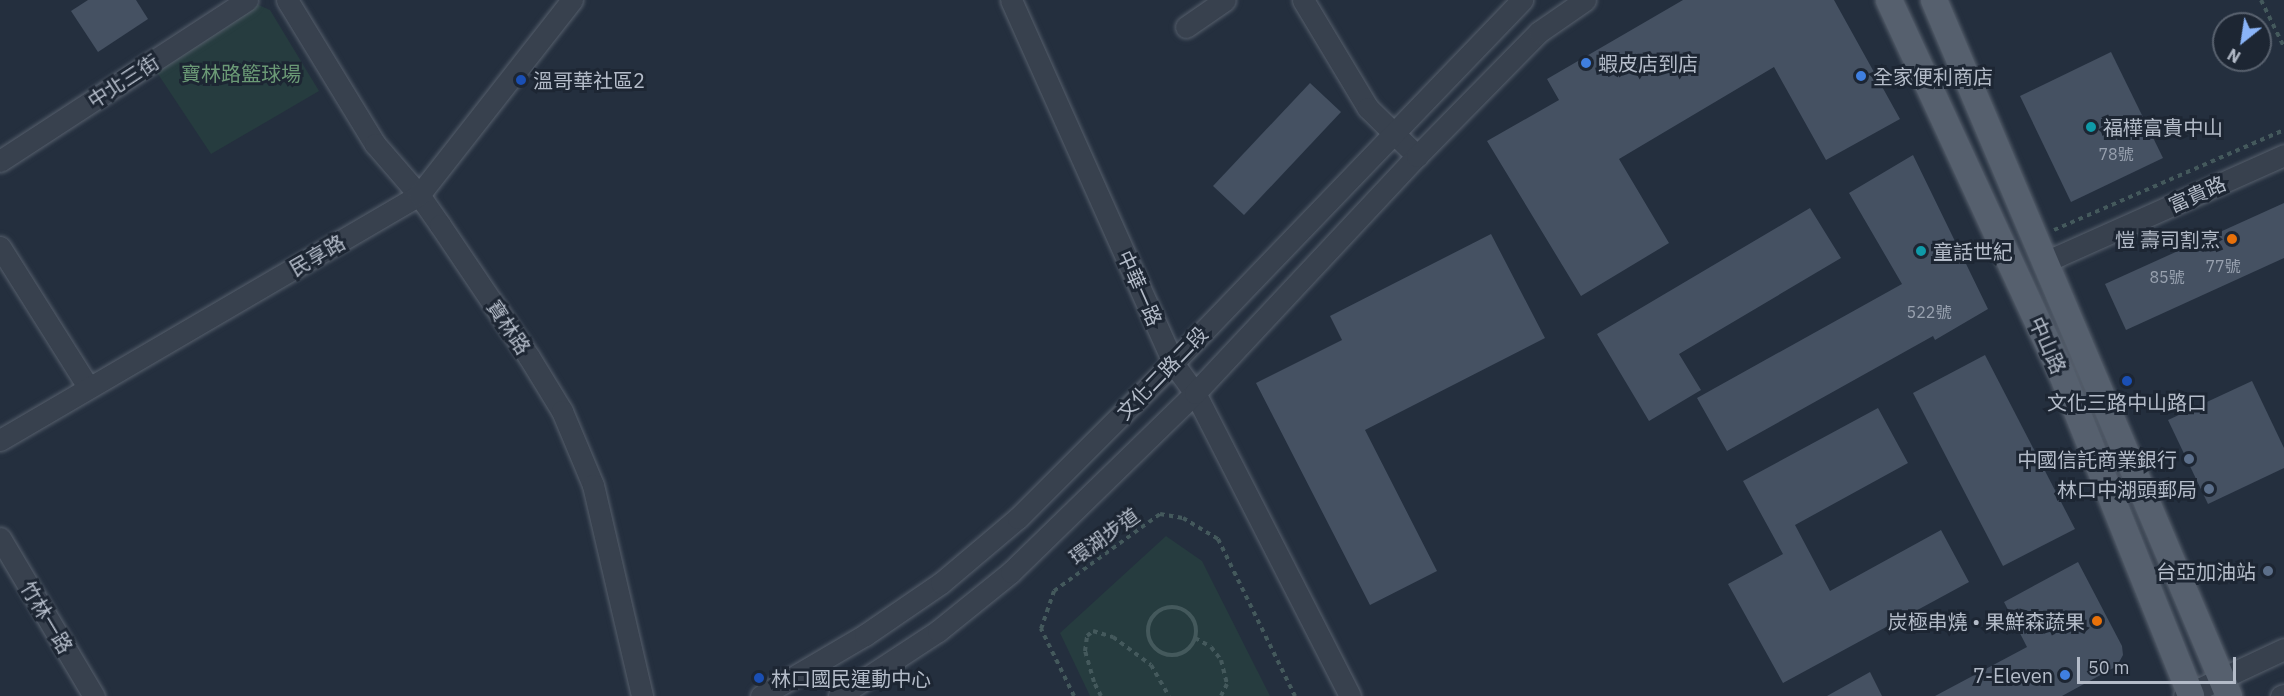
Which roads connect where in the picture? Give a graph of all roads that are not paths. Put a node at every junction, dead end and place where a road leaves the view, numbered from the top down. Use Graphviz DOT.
graph roads {
  1 [pos="246,0"];
  2 [pos="287,0"];
  3 [pos="572,0"];
  4 [pos="1011,0"];
  5 [pos="1226,0"];
  6 [pos="1303,0"];
  7 [pos="1522,0"];
  8 [pos="1585,0"];
  9 [pos="1889,0"];
  10 [pos="1934,0"];
  11 [pos="1186,27"];
  12 [pos="1392,133"];
  13 [pos="2284,155"];
  14 [pos="1417,156"];
  15 [pos="0,161"];
  16 [pos="419,195"];
  17 [pos="0,247"];
  18 [pos="2045,262"];
  19 [pos="1173,363"];
  20 [pos="88,387"];
  21 [pos="1195,393"];
  22 [pos="0,440"];
  23 [pos="0,538"];
  24 [pos="2284,649"];
  25 [pos="2226,687"];
  26 [pos="2188,695"];
  27 [pos="94,696"];
  28 [pos="642,696"];
  29 [pos="761,696"];
  30 [pos="839,696"];
  31 [pos="1350,696"];
  1 -- 15 [label="street, 中北三街"];
  2 -- 16 [label="street, 寶林路"];
  3 -- 16 [label="street, 民享路"];
  4 -- 19 [label="street, 中華一路"];
  5 -- 11 [label="street"];
  6 -- 12 [label="street"];
  7 -- 12 [label="street, 文化二路二段"];
  8 -- 14 [label="street, 文化二路二段"];
  9 -- 26 [label="main road, 中山路"];
  10 -- 18 [label="main road, 中山路"];
  12 -- 14 [label="street"];
  12 -- 19 [label="street, 文化二路二段"];
  13 -- 18 [label="street, 富貴路"];
  14 -- 21 [label="street, 文化二路二段"];
  16 -- 20 [label="street, 民享路"];
  16 -- 28 [label="street, 寶林路"];
  17 -- 20 [label="street"];
  18 -- 25 [label="main road, 中山路"];
  19 -- 21 [label="street, 中華一路"];
  19 -- 29 [label="street, 文化二路二段"];
  20 -- 22 [label="street, 民享路"];
  21 -- 30 [label="street, 文化二路二段"];
  21 -- 31 [label="street, 中華一路"];
  23 -- 27 [label="street, 竹林一路"];
  24 -- 25 [label="street"];
  25 -- 26 [label="street"];
}
